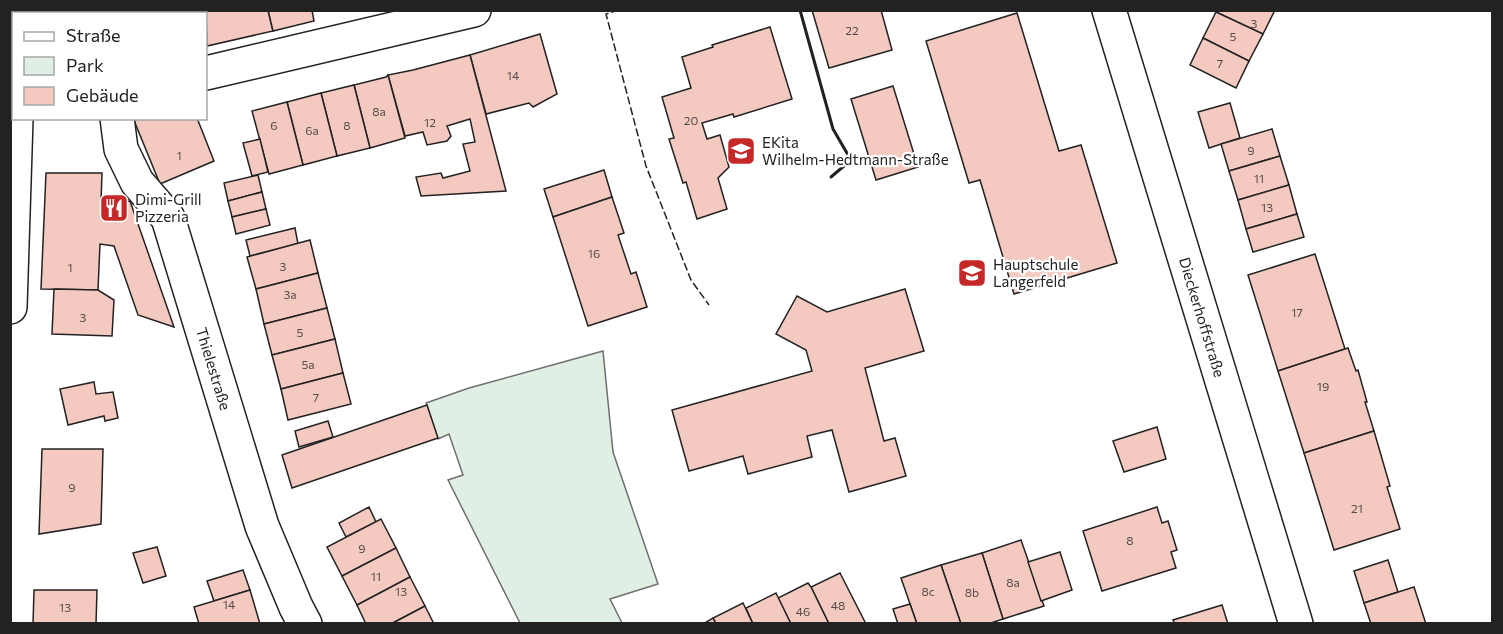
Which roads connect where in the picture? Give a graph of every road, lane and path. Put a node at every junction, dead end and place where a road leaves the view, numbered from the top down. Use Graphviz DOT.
graph roads {
  1 [pos="474,10"];
  2 [pos="1109,10"];
  3 [pos="207,73"];
  4 [pos="17,120"];
  5 [pos="117,120"];
  6 [pos="10,307"];
  7 [pos="305,624"];
  8 [pos="1296,624"];
  1 -- 3 [label="street"];
  2 -- 8 [label="street, Dieckerhoffstraße"];
  4 -- 6 [label="street"];
  5 -- 7 [label="street, Thielestraße"];
}
